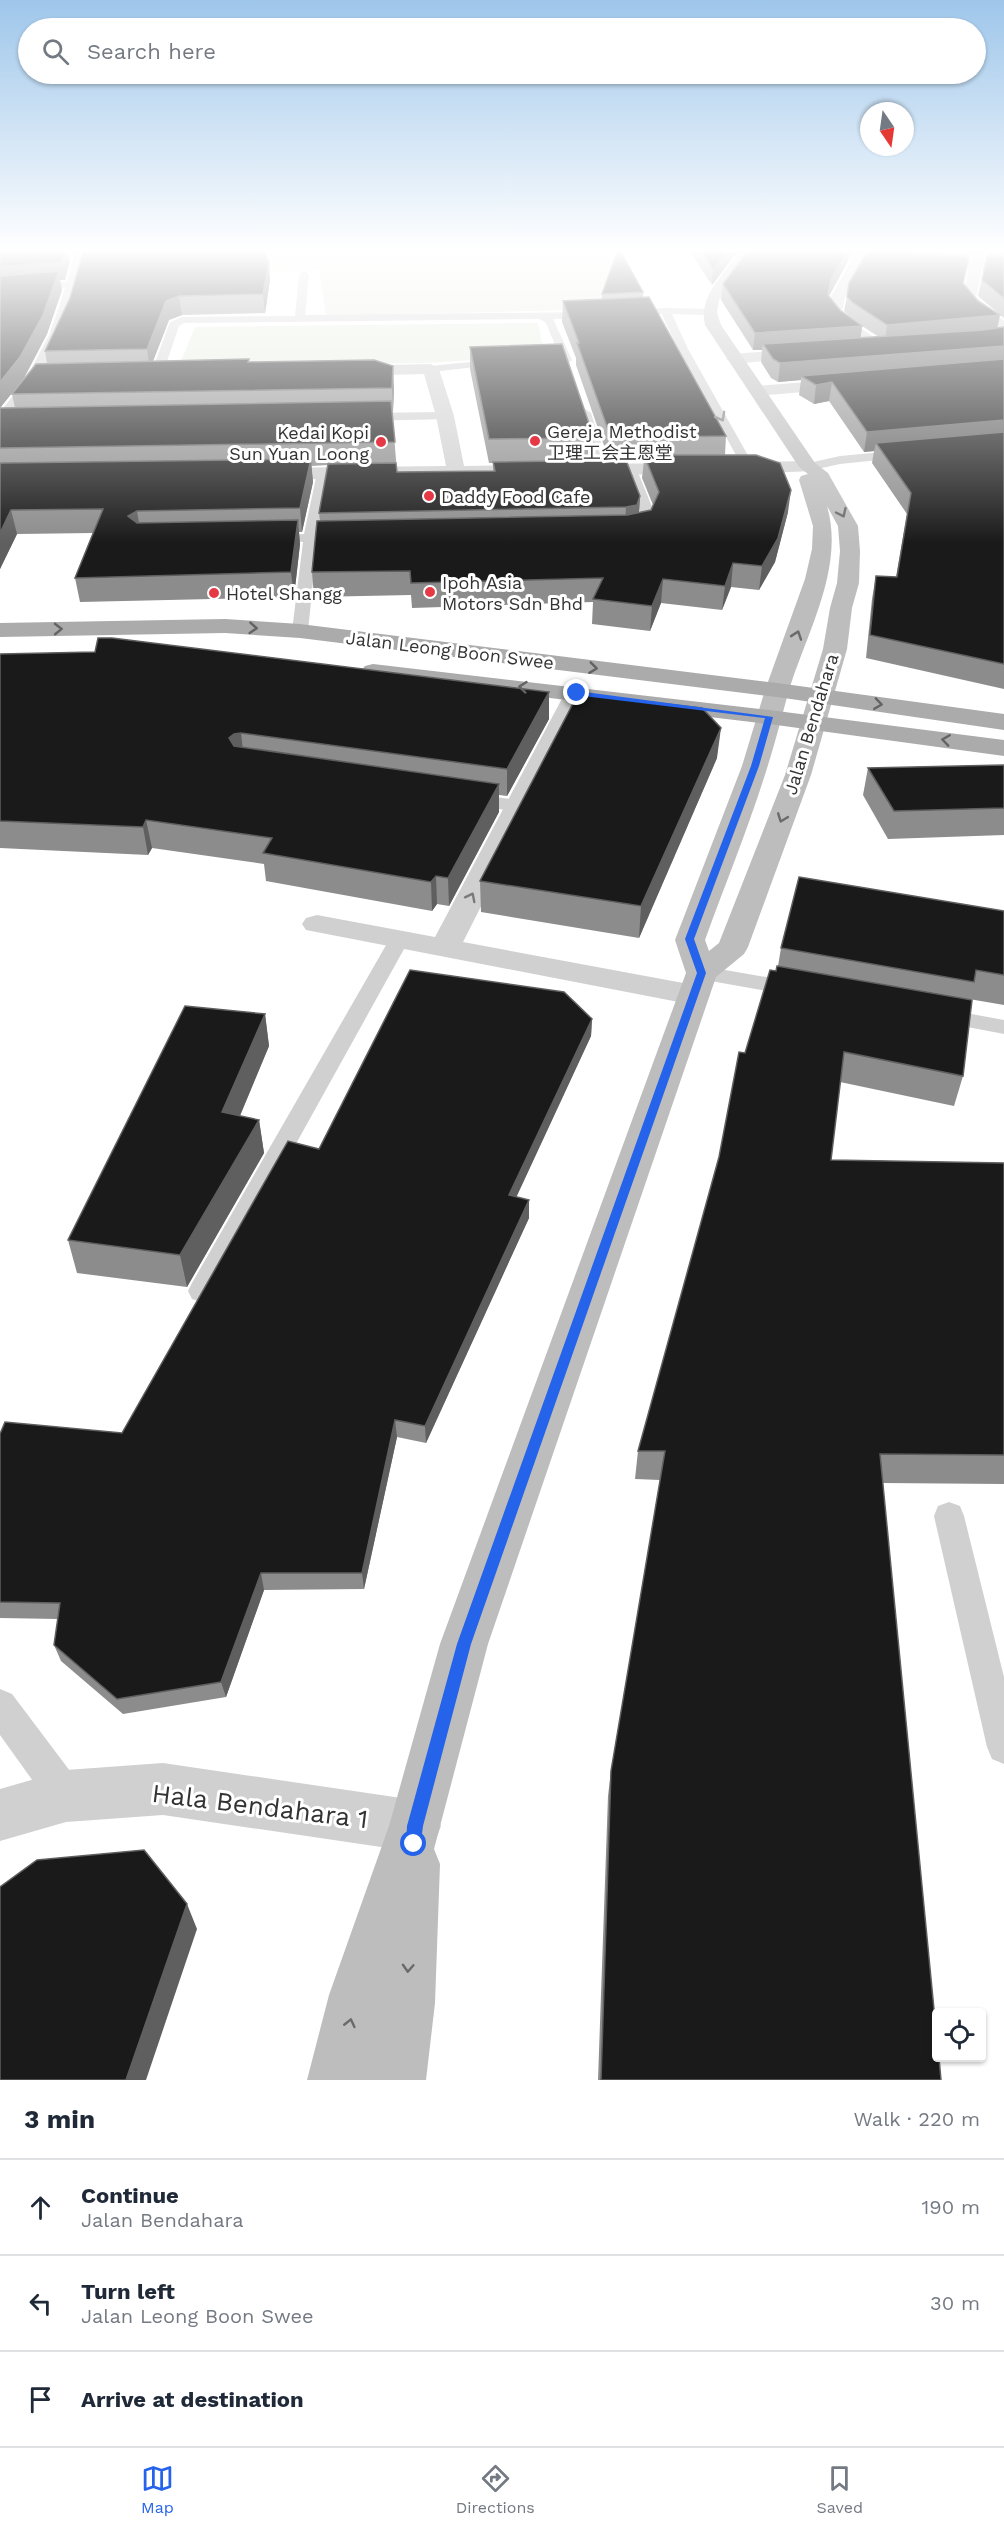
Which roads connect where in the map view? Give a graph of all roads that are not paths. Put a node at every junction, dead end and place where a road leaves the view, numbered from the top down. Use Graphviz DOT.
graph roads {
  1 [pos="47,349"];
  2 [pos="166,349"];
  3 [pos="562,349"];
  4 [pos="683,349"];
  5 [pos="728,349"];
  6 [pos="871,349"];
  7 [pos="858,350"];
  8 [pos="824,352"];
  9 [pos="734,359"];
  10 [pos="543,361"];
  11 [pos="508,362"];
  12 [pos="431,369"];
  13 [pos="335,372"];
  14 [pos="157,376"];
  15 [pos="56,378"];
  16 [pos="34,379"];
  17 [pos="864,382"];
  18 [pos="758,391"];
  19 [pos="582,404"];
  20 [pos="445,416"];
  21 [pos="351,417"];
  22 [pos="4,423"];
  23 [pos="922,452"];
  24 [pos="725,468"];
  25 [pos="749,468"];
  26 [pos="808,468"];
  27 [pos="702,469"];
  28 [pos="604,470"];
  29 [pos="631,470"];
  30 [pos="456,472"];
  31 [pos="322,473"];
  32 [pos="251,474"];
  33 [pos="613,532"];
  34 [pos="363,537"];
  35 [pos="276,538"];
  36 [pos="310,538"];
  37 [pos="0,630"];
  38 [pos="300,631"];
  39 [pos="355,669"];
  40 [pos="577,693"];
  41 [pos="795,706"];
  42 [pos="1004,722"];
  43 [pos="1004,748"];
  44 [pos="449,796"];
  45 [pos="517,806"];
  46 [pos="317,924"];
  47 [pos="399,940"];
  48 [pos="444,948"];
  49 [pos="698,984"];
  50 [pos="818,994"];
  51 [pos="923,1012"];
  52 [pos="1004,1027"];
  53 [pos="201,1290"];
  54 [pos="949,1516"];
  55 [pos="0,1706"];
  56 [pos="1004,1747"];
  57 [pos="66,1796"];
  58 [pos="0,1815"];
  59 [pos="415,1826"];
  60 [pos="337,2080"];
  61 [pos="396,2080"];
  1 -- 16 [label="street"];
  2 -- 14 [label="lane"];
  3 -- 10 [label="lane"];
  4 -- 25 [label="lane, one-way"];
  5 -- 9 [label="main road, Jalan Bendahara"];
  6 -- 7 [label="street"];
  8 -- 9 [label="street"];
  9 -- 18 [label="main road, Jalan Bendahara"];
  11 -- 12 [label="lane"];
  12 -- 13 [label="street"];
  12 -- 20 [label="street"];
  15 -- 16 [label="street"];
  16 -- 22 [label="street"];
  17 -- 18 [label="street"];
  18 -- 26 [label="main road, Jalan Bendahara"];
  19 -- 28 [label="lane"];
  20 -- 21 [label="lane"];
  20 -- 30 [label="street"];
  23 -- 26 [label="lane"];
  24 -- 25 [label="street"];
  25 -- 26 [label="street"];
  41 -- 26 [label="main road, Jalan Bendahara, one-way"];
  26 -- 41 [label="main road, Jalan Bendahara, one-way"];
  27 -- 29 [label="street"];
  28 -- 29 [label="street"];
  28 -- 30 [label="street"];
  29 -- 33 [label="lane"];
  30 -- 31 [label="street"];
  31 -- 32 [label="street"];
  31 -- 36 [label="lane"];
  34 -- 36 [label="lane"];
  35 -- 36 [label="lane"];
  36 -- 38 [label="lane"];
  37 -- 38 [label="main road, Jalan Leong Boon Swee, one-way"];
  38 -- 41 [label="main road, Jalan Leong Boon Swee, one-way"];
  40 -- 39 [label="main road, Jalan Leong Boon Swee, one-way"];
  40 -- 41 [label="main road, Jalan Leong Boon Swee"];
  40 -- 45 [label="street"];
  41 -- 42 [label="main road, Jalan Leong Boon Swee, one-way"];
  43 -- 41 [label="main road, Jalan Leong Boon Swee, one-way"];
  41 -- 49 [label="main road, Jalan Bendahara"];
  41 -- 49 [label="main road, Jalan Bendahara, one-way"];
  44 -- 45 [label="lane"];
  48 -- 45 [label="street, one-way"];
  46 -- 47 [label="street"];
  47 -- 48 [label="street"];
  47 -- 53 [label="lane"];
  48 -- 49 [label="street"];
  49 -- 50 [label="lane"];
  49 -- 59 [label="main road"];
  51 -- 52 [label="lane"];
  54 -- 56 [label="lane"];
  55 -- 57 [label="lane"];
  57 -- 58 [label="street, Hala Bendahara 1"];
  57 -- 59 [label="street, Hala Bendahara 1"];
  60 -- 59 [label="main road, one-way"];
  59 -- 61 [label="main road, one-way"];
}
